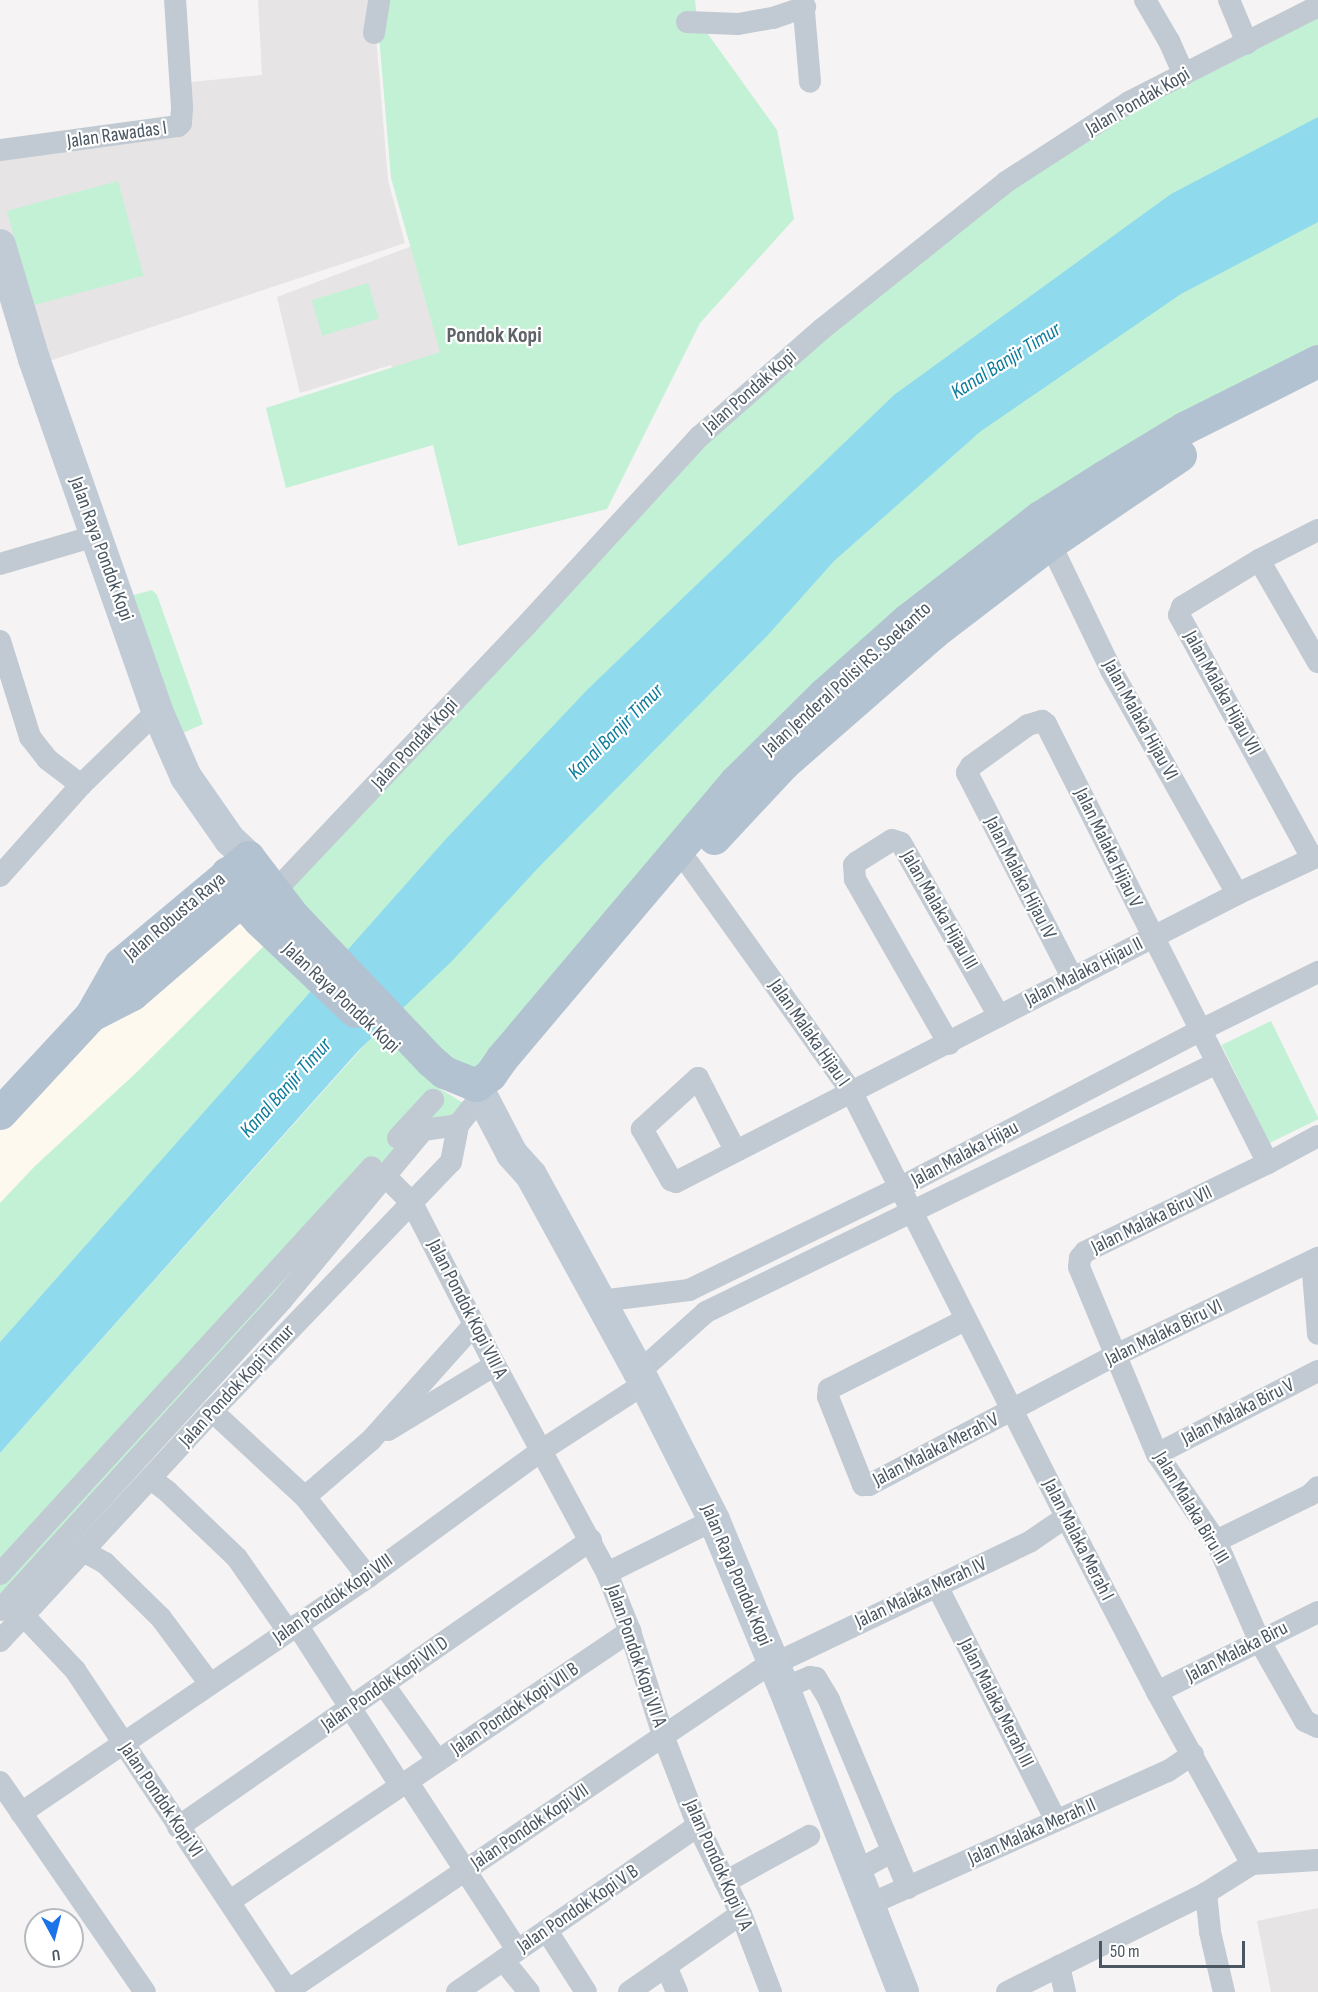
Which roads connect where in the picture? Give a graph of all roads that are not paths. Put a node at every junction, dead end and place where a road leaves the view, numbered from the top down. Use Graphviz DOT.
graph roads {
  1 [pos="174,0"];
  2 [pos="379,0"];
  3 [pos="1145,0"];
  4 [pos="1229,0"];
  5 [pos="804,4"];
  6 [pos="1318,6"];
  7 [pos="687,22"];
  8 [pos="374,33"];
  9 [pos="1246,43"];
  10 [pos="1184,75"];
  11 [pos="810,82"];
  12 [pos="0,150"];
  13 [pos="2,254"];
  14 [pos="1318,361"];
  15 [pos="1318,383"];
  16 [pos="1045,530"];
  17 [pos="1318,530"];
  18 [pos="95,536"];
  19 [pos="1259,560"];
  20 [pos="0,564"];
  21 [pos="0,641"];
  22 [pos="1318,662"];
  23 [pos="157,711"];
  24 [pos="825,712"];
  25 [pos="968,777"];
  26 [pos="81,785"];
  27 [pos="1315,857"];
  28 [pos="689,864"];
  29 [pos="237,867"];
  30 [pos="1,873"];
  31 [pos="1237,894"];
  32 [pos="281,915"];
  33 [pos="1152,938"];
  34 [pos="1318,972"];
  35 [pos="1073,979"];
  36 [pos="999,1016"];
  37 [pos="1201,1030"];
  38 [pos="950,1044"];
  39 [pos="1218,1063"];
  40 [pos="428,1077"];
  41 [pos="851,1091"];
  42 [pos="481,1098"];
  43 [pos="1058,1105"];
  44 [pos="0,1113"];
  45 [pos="1074,1133"];
  46 [pos="1318,1136"];
  47 [pos="735,1150"];
  48 [pos="1268,1163"];
  49 [pos="384,1175"];
  50 [pos="899,1188"];
  51 [pos="412,1203"];
  52 [pos="912,1212"];
  53 [pos="1315,1260"];
  54 [pos="690,1288"];
  55 [pos="600,1301"];
  56 [pos="704,1315"];
  57 [pos="965,1320"];
  58 [pos="474,1325"];
  59 [pos="1318,1334"];
  60 [pos="1116,1355"];
  61 [pos="495,1365"];
  62 [pos="1318,1371"];
  63 [pos="642,1378"];
  64 [pos="418,1400"];
  65 [pos="212,1411"];
  66 [pos="1012,1412"];
  67 [pos="542,1450"];
  68 [pos="1157,1454"];
  69 [pos="151,1479"];
  70 [pos="1318,1487"];
  71 [pos="305,1497"];
  72 [pos="1065,1517"];
  73 [pos="714,1520"];
  74 [pos="591,1540"];
  75 [pos="1216,1541"];
  76 [pos="85,1552"];
  77 [pos="0,1574"];
  78 [pos="607,1574"];
  79 [pos="368,1577"];
  80 [pos="936,1586"];
  81 [pos="0,1610"];
  82 [pos="1318,1612"];
  83 [pos="23,1616"];
  84 [pos="292,1628"];
  85 [pos="630,1631"];
  86 [pos="1259,1640"];
  87 [pos="0,1641"];
  88 [pos="779,1676"];
  89 [pos="210,1684"];
  90 [pos="384,1684"];
  91 [pos="1157,1692"];
  92 [pos="349,1709"];
  93 [pos="1314,1721"];
  94 [pos="664,1738"];
  95 [pos="122,1744"];
  96 [pos="1193,1754"];
  97 [pos="438,1761"];
  98 [pos="0,1782"];
  99 [pos="404,1783"];
  100 [pos="21,1813"];
  101 [pos="1056,1821"];
  102 [pos="698,1826"];
  103 [pos="178,1827"];
  104 [pos="809,1836"];
  105 [pos="893,1851"];
  106 [pos="1318,1860"];
  107 [pos="1252,1864"];
  108 [pos="465,1870"];
  109 [pos="855,1872"];
  110 [pos="725,1882"];
  111 [pos="908,1888"];
  112 [pos="1206,1893"];
  113 [pos="230,1901"];
  114 [pos="868,1905"];
  115 [pos="741,1914"];
  116 [pos="547,1931"];
  117 [pos="510,1955"];
  118 [pos="666,1966"];
  119 [pos="1059,1966"];
  120 [pos="145,1992"];
  121 [pos="288,1992"];
  122 [pos="457,1992"];
  123 [pos="529,1992"];
  124 [pos="586,1992"];
  125 [pos="628,1992"];
  126 [pos="677,1992"];
  127 [pos="771,1992"];
  128 [pos="903,1992"];
  129 [pos="1007,1992"];
  130 [pos="1065,1992"];
  131 [pos="1224,1992"];
  1 -- 12 [label="street, Jalan Rawadas I"];
  2 -- 8 [label="street"];
  3 -- 10 [label="street"];
  4 -- 9 [label="street"];
  5 -- 7 [label="street"];
  5 -- 11 [label="street"];
  6 -- 9 [label="street, Jalan Pondak Kopi"];
  9 -- 10 [label="street, Jalan Pondak Kopi"];
  10 -- 32 [label="street, Jalan Pondak Kopi"];
  13 -- 18 [label="main road, Jalan Raya Pondok Kopi"];
  14 -- 16 [label="main road, Jalan Jenderal Polisi RS. Soekanto"];
  15 -- 16 [label="main road, Jalan Jenderal Polisi RS. Soekanto"];
  16 -- 24 [label="main road, Jalan Jenderal Polisi RS. Soekanto"];
  16 -- 31 [label="street, Jalan Malaka Hijau VI"];
  17 -- 19 [label="street, Jalan Malaka Hijau VII"];
  18 -- 20 [label="street"];
  18 -- 23 [label="main road, Jalan Raya Pondok Kopi"];
  19 -- 22 [label="street"];
  19 -- 27 [label="street, Jalan Malaka Hijau VII"];
  21 -- 26 [label="street"];
  23 -- 26 [label="street"];
  23 -- 29 [label="main road, Jalan Raya Pondok Kopi"];
  24 -- 28 [label="main road, Jalan Jenderal Polisi RS. Soekanto"];
  24 -- 42 [label="main road, Jalan Jenderal Polisi RS. Soekanto"];
  25 -- 33 [label="street, Jalan Malaka Hijau V"];
  25 -- 35 [label="street, Jalan Malaka Hijau IV"];
  26 -- 30 [label="street"];
  27 -- 31 [label="street, Jalan Malaka Hijau II"];
  28 -- 41 [label="street, Jalan Malaka Hijau I"];
  28 -- 42 [label="main road, Jalan Jenderal Polisi RS. Soekanto"];
  29 -- 32 [label="main road, Jalan Raya Pondok Kopi"];
  29 -- 32 [label="main road, Jalan Raya Pondok Kopi"];
  29 -- 44 [label="main road, Jalan Robusta Raya"];
  31 -- 33 [label="street, Jalan Malaka Hijau II"];
  32 -- 40 [label="main road, Jalan Raya Pondok Kopi"];
  33 -- 35 [label="street, Jalan Malaka Hijau II"];
  33 -- 37 [label="street, Jalan Malaka Hijau V"];
  34 -- 37 [label="street, Jalan Malaka Hijau"];
  35 -- 36 [label="street, Jalan Malaka Hijau II"];
  36 -- 38 [label="street, Jalan Malaka Hijau II"];
  36 -- 38 [label="street, Jalan Malaka Hijau III"];
  37 -- 39 [label="street, Jalan Malaka Hijau V"];
  37 -- 43 [label="street, Jalan Malaka Hijau"];
  38 -- 41 [label="street, Jalan Malaka Hijau II"];
  39 -- 45 [label="street, Jalan Malaka Hijau"];
  39 -- 48 [label="street, Jalan Malaka Hijau V"];
  40 -- 42 [label="main road, Jalan Raya Pondok Kopi"];
  40 -- 77 [label="street"];
  41 -- 47 [label="street, Jalan Malaka Hijau II"];
  41 -- 50 [label="street, Jalan Malaka Hijau I"];
  42 -- 49 [label="street, Jalan Pondok Kopi Timur"];
  42 -- 51 [label="street, Jalan Pondok Kopi Timur"];
  42 -- 55 [label="main road, Jalan Raya Pondok Kopi"];
  43 -- 45 [label="street"];
  43 -- 50 [label="street, Jalan Malaka Hijau"];
  45 -- 52 [label="street, Jalan Malaka Hijau"];
  46 -- 48 [label="street, Jalan Malaka Biru VII"];
  47 -- 47 [label="street, Jalan Malaka Hijau II"];
  48 -- 60 [label="street, Jalan Malaka Biru VII"];
  49 -- 51 [label="street, Jalan Pondok Kopi VIII A"];
  49 -- 81 [label="street, Jalan Pondok Kopi Timur"];
  50 -- 52 [label="street, Jalan Malaka Hijau I"];
  50 -- 54 [label="street, Jalan Malaka Hijau"];
  51 -- 58 [label="street, Jalan Pondok Kopi VIII A"];
  51 -- 65 [label="street, Jalan Pondok Kopi Timur"];
  52 -- 56 [label="street, Jalan Malaka Hijau"];
  52 -- 57 [label="street, Jalan Malaka Merah I"];
  53 -- 59 [label="street"];
  53 -- 60 [label="street, Jalan Malaka Biru VI"];
  54 -- 55 [label="street, Jalan Malaka Hijau"];
  54 -- 56 [label="street"];
  55 -- 63 [label="main road, Jalan Raya Pondok Kopi"];
  56 -- 63 [label="street, Jalan Malaka Hijau"];
  57 -- 66 [label="street, Jalan Malaka Merah I"];
  57 -- 66 [label="street, Jalan Malaka Merah V"];
  58 -- 61 [label="street, Jalan Pondok Kopi VIII A"];
  58 -- 64 [label="street"];
  60 -- 66 [label="street, Jalan Malaka Biru VI"];
  60 -- 68 [label="street, Jalan Malaka Biru III"];
  61 -- 64 [label="street"];
  61 -- 67 [label="street, Jalan Pondok Kopi VIII A"];
  62 -- 68 [label="street, Jalan Malaka Biru V"];
  63 -- 67 [label="street, Jalan Pondok Kopi VIII"];
  63 -- 73 [label="main road, Jalan Raya Pondok Kopi"];
  64 -- 71 [label="street"];
  65 -- 69 [label="street, Jalan Pondok Kopi Timur"];
  65 -- 71 [label="street"];
  66 -- 72 [label="street, Jalan Malaka Merah I"];
  67 -- 74 [label="street, Jalan Pondok Kopi VII A"];
  67 -- 79 [label="street, Jalan Pondok Kopi VIII"];
  68 -- 75 [label="street, Jalan Malaka Biru III"];
  69 -- 76 [label="street, Jalan Pondok Kopi Timur"];
  69 -- 84 [label="street"];
  70 -- 75 [label="street"];
  71 -- 79 [label="street"];
  72 -- 80 [label="street, Jalan Malaka Merah IV"];
  72 -- 91 [label="street, Jalan Malaka Merah I"];
  73 -- 78 [label="street, Jalan Pondok Kopi VII A"];
  73 -- 88 [label="main road, Jalan Raya Pondok Kopi"];
  74 -- 78 [label="street, Jalan Pondok Kopi VII A"];
  74 -- 90 [label="street, Jalan Pondok Kopi VII D"];
  75 -- 86 [label="street, Jalan Malaka Biru III"];
  76 -- 83 [label="street, Jalan Pondok Kopi Timur"];
  76 -- 89 [label="street"];
  78 -- 85 [label="street, Jalan Pondok Kopi VII A"];
  79 -- 84 [label="street, Jalan Pondok Kopi VIII"];
  80 -- 88 [label="street, Jalan Malaka Merah IV"];
  80 -- 101 [label="street, Jalan Malaka Merah III"];
  82 -- 86 [label="street, Jalan Malaka Biru"];
  83 -- 87 [label="street, Jalan Pondok Kopi Timur"];
  83 -- 95 [label="street, Jalan Pondok Kopi VI"];
  84 -- 89 [label="street, Jalan Pondok Kopi VIII"];
  84 -- 92 [label="street"];
  85 -- 94 [label="street, Jalan Pondok Kopi VII A"];
  85 -- 97 [label="street, Jalan Pondok Kopi VII B"];
  86 -- 91 [label="street, Jalan Malaka Biru"];
  86 -- 93 [label="street, Jalan Malaka Biru III"];
  88 -- 94 [label="street, Jalan Pondok Kopi VII"];
  88 -- 105 [label="street"];
  88 -- 109 [label="main road, Jalan Raya Pondok Kopi"];
  89 -- 95 [label="street, Jalan Pondok Kopi VIII"];
  90 -- 92 [label="street, Jalan Pondok Kopi VII D"];
  90 -- 97 [label="street"];
  91 -- 96 [label="street, Jalan Malaka Merah I"];
  92 -- 99 [label="street"];
  92 -- 103 [label="street, Jalan Pondok Kopi VII D"];
  94 -- 102 [label="street, Jalan Pondok Kopi V A"];
  94 -- 108 [label="street, Jalan Pondok Kopi VII"];
  95 -- 100 [label="street, Jalan Pondok Kopi VIII"];
  95 -- 103 [label="street, Jalan Pondok Kopi VI"];
  96 -- 101 [label="street, Jalan Malaka Merah II"];
  96 -- 107 [label="street, Jalan Malaka Merah I"];
  97 -- 99 [label="street, Jalan Pondok Kopi VII B"];
  98 -- 100 [label="street"];
  99 -- 108 [label="street"];
  99 -- 113 [label="street, Jalan Pondok Kopi VII B"];
  100 -- 120 [label="street"];
  101 -- 111 [label="street, Jalan Malaka Merah II"];
  102 -- 110 [label="street, Jalan Pondok Kopi V A"];
  102 -- 116 [label="street, Jalan Pondok Kopi V B"];
  103 -- 113 [label="street, Jalan Pondok Kopi VI"];
  104 -- 110 [label="street"];
  105 -- 109 [label="street"];
  105 -- 111 [label="street"];
  106 -- 107 [label="street"];
  107 -- 112 [label="street"];
  108 -- 117 [label="street"];
  108 -- 121 [label="street, Jalan Pondok Kopi VII"];
  109 -- 114 [label="main road, Jalan Raya Pondok Kopi"];
  110 -- 115 [label="street, Jalan Pondok Kopi V A"];
  111 -- 114 [label="street, Jalan Malaka Merah II"];
  112 -- 119 [label="street"];
  112 -- 131 [label="street"];
  113 -- 121 [label="street, Jalan Pondok Kopi VI"];
  114 -- 128 [label="main road, Jalan Raya Pondok Kopi"];
  115 -- 118 [label="street"];
  115 -- 127 [label="street, Jalan Pondok Kopi V A"];
  116 -- 117 [label="street, Jalan Pondok Kopi V B"];
  116 -- 124 [label="street"];
  117 -- 122 [label="street, Jalan Pondok Kopi V B"];
  117 -- 123 [label="street"];
  118 -- 125 [label="street"];
  118 -- 126 [label="street"];
  119 -- 129 [label="street"];
  119 -- 130 [label="street"];
}
